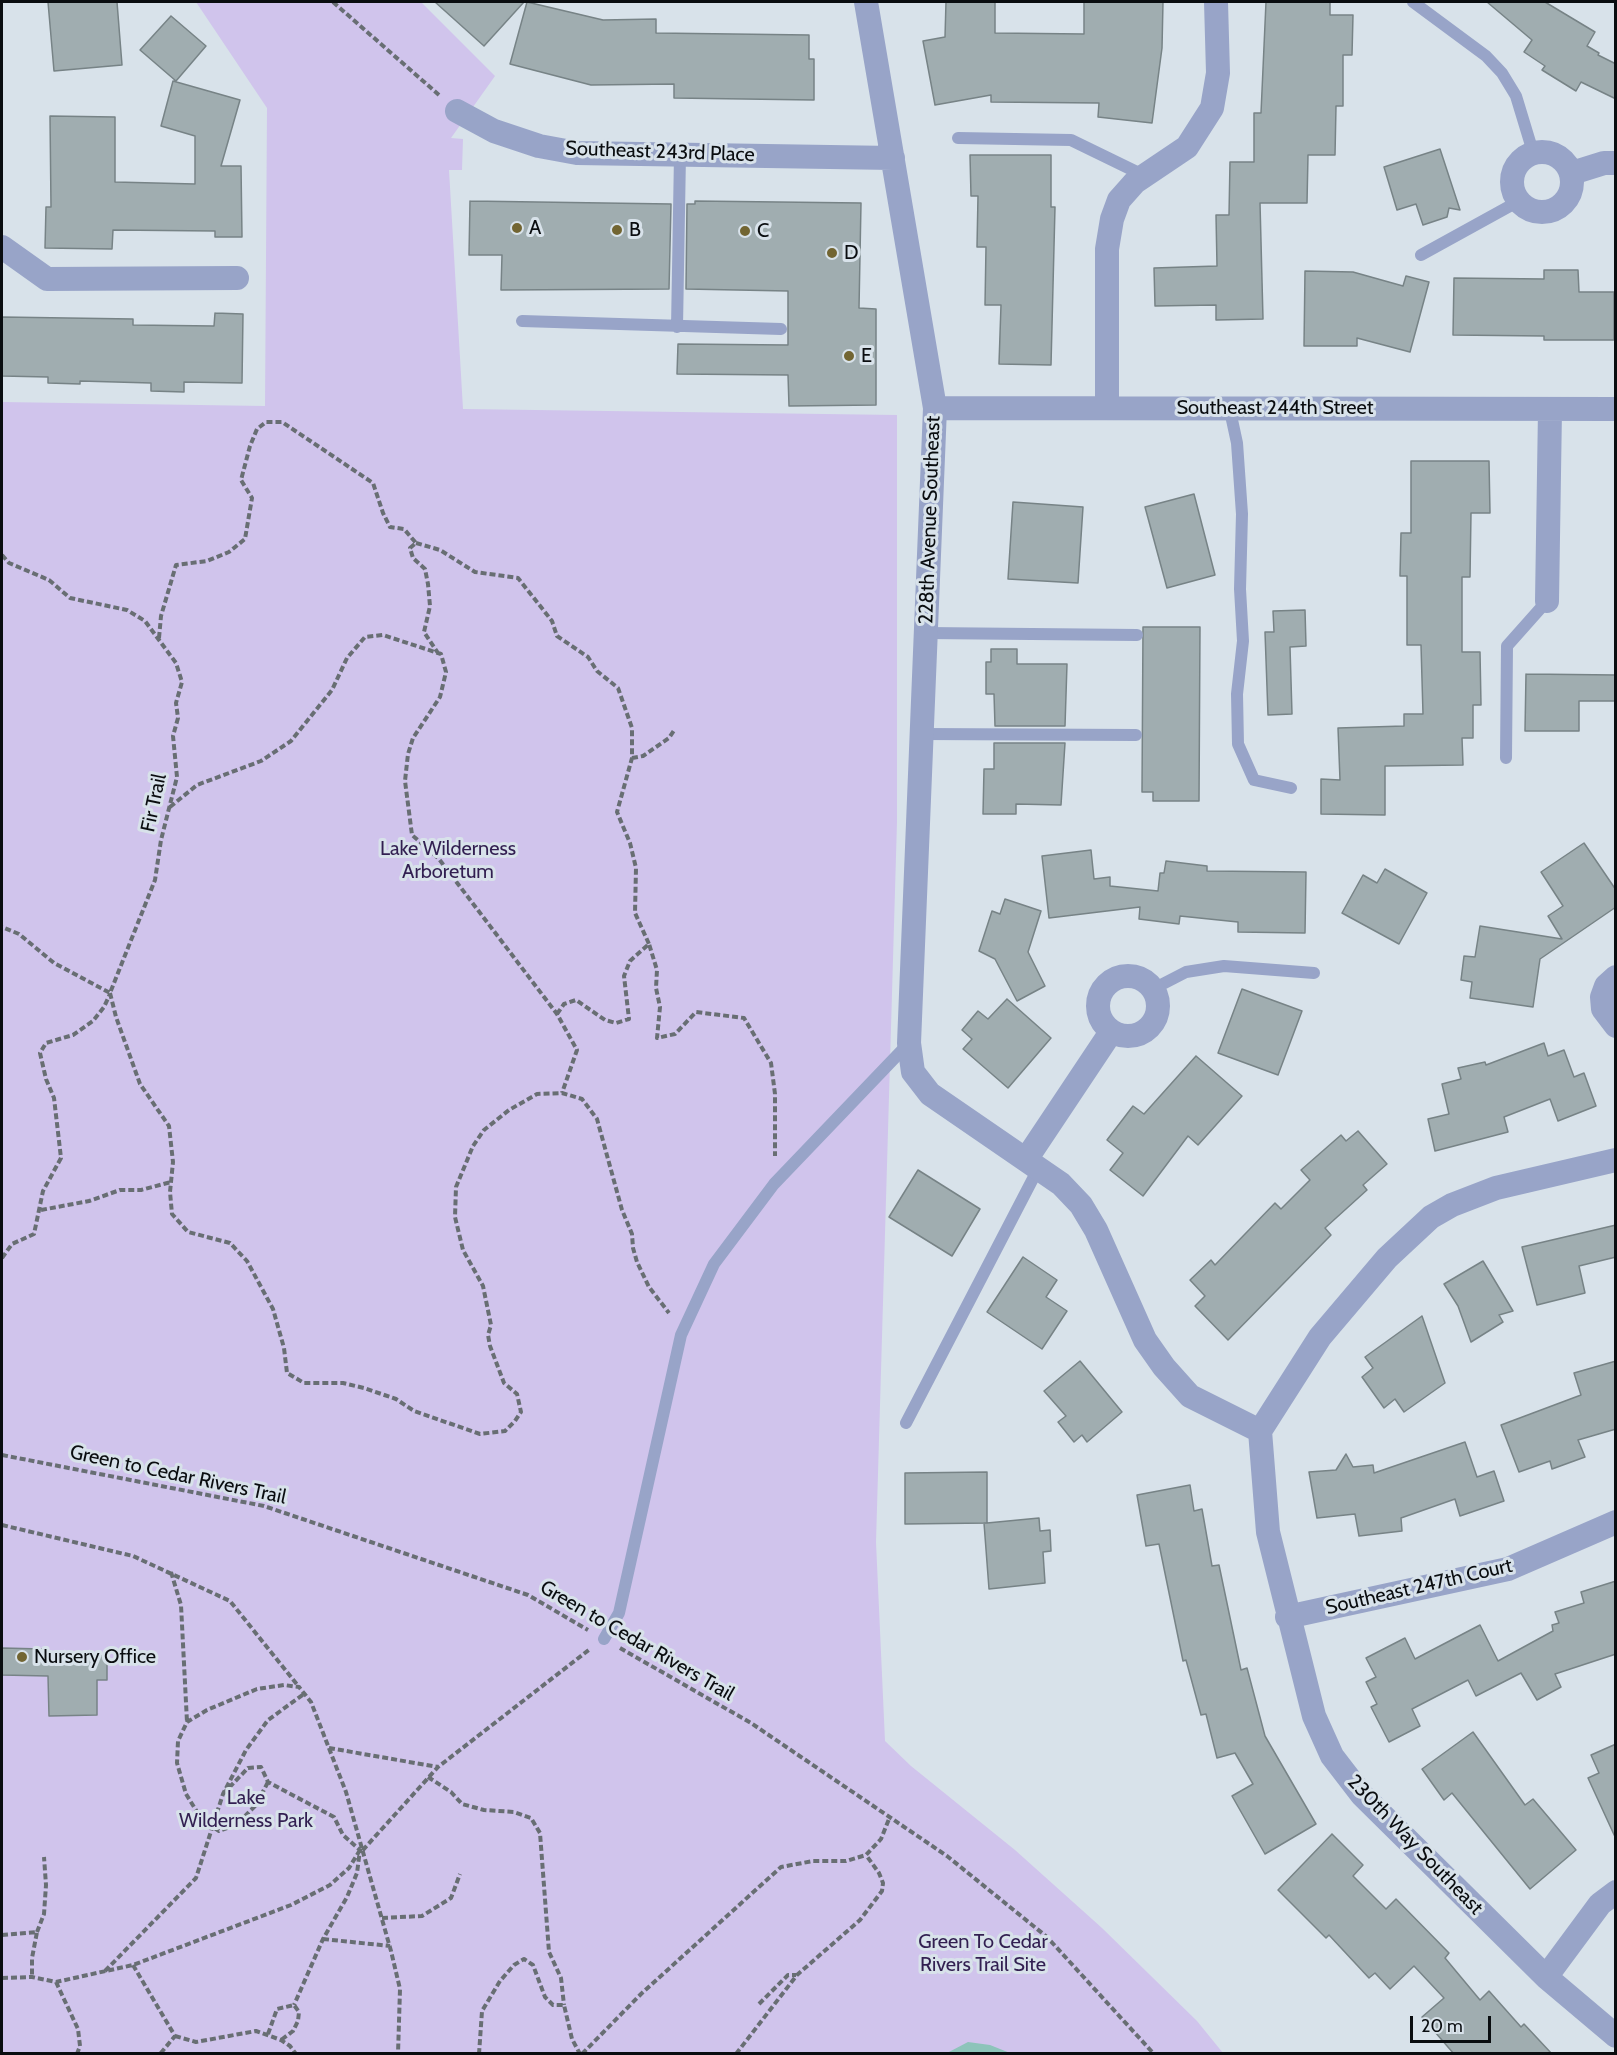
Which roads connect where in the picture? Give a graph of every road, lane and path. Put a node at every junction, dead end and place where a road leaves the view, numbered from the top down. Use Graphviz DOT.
graph roads {
  1 [pos="333,2"];
  2 [pos="866,2"];
  3 [pos="1216,2"];
  4 [pos="1413,2"];
  5 [pos="457,111"];
  6 [pos="958,138"];
  7 [pos="1533,152"];
  8 [pos="680,154"];
  9 [pos="893,158"];
  10 [pos="1616,163"];
  11 [pos="1572,172"];
  12 [pos="1144,176"];
  13 [pos="1519,201"];
  14 [pos="2,247"];
  15 [pos="1421,255"];
  16 [pos="237,278"];
  17 [pos="522,321"];
  18 [pos="677,327"];
  19 [pos="781,329"];
  20 [pos="1229,406"];
  21 [pos="935,408"];
  22 [pos="1107,408"];
  23 [pos="1616,409"];
  24 [pos="1550,410"];
  25 [pos="416,543"];
  26 [pos="2,555"];
  27 [pos="1547,601"];
  28 [pos="926,633"];
  29 [pos="1137,635"];
  30 [pos="159,638"];
  31 [pos="439,653"];
  32 [pos="675,729"];
  33 [pos="922,734"];
  34 [pos="1136,735"];
  35 [pos="632,758"];
  36 [pos="1506,758"];
  37 [pos="1291,789"];
  38 [pos="170,807"];
  39 [pos="2,927"];
  40 [pos="649,944"];
  41 [pos="1314,973"];
  42 [pos="1616,977"];
  43 [pos="1153,989"];
  44 [pos="111,993"];
  45 [pos="557,1014"];
  46 [pos="1616,1026"];
  47 [pos="1111,1032"];
  48 [pos="909,1044"];
  49 [pos="562,1093"];
  50 [pos="1616,1160"];
  51 [pos="1033,1163"];
  52 [pos="171,1182"];
  53 [pos="774,1184"];
  54 [pos="40,1210"];
  55 [pos="2,1258"];
  56 [pos="681,1335"];
  57 [pos="906,1423"];
  58 [pos="1260,1431"];
  59 [pos="2,1455"];
  60 [pos="1616,1522"];
  61 [pos="2,1525"];
  62 [pos="171,1572"];
  63 [pos="1287,1617"];
  64 [pos="604,1639"];
  65 [pos="299,1687"];
  66 [pos="304,1694"];
  67 [pos="187,1722"];
  68 [pos="328,1748"];
  69 [pos="438,1767"];
  70 [pos="428,1777"];
  71 [pos="268,1782"];
  72 [pos="223,1794"];
  73 [pos="889,1819"];
  74 [pos="214,1827"];
  75 [pos="361,1851"];
  76 [pos="866,1855"];
  77 [pos="44,1857"];
  78 [pos="460,1874"];
  79 [pos="1616,1892"];
  80 [pos="382,1918"];
  81 [pos="37,1932"];
  82 [pos="2,1935"];
  83 [pos="323,1939"];
  84 [pos="390,1946"];
  85 [pos="132,1965"];
  86 [pos="104,1972"];
  87 [pos="796,1975"];
  88 [pos="32,1977"];
  89 [pos="1546,1977"];
  90 [pos="2,1978"];
  91 [pos="56,1982"];
  92 [pos="294,2004"];
  93 [pos="759,2004"];
  94 [pos="564,2005"];
  95 [pos="268,2034"];
  96 [pos="175,2036"];
  97 [pos="1616,2036"];
  98 [pos="281,2040"];
  99 [pos="77,2054"];
  100 [pos="160,2054"];
  101 [pos="296,2054"];
  102 [pos="398,2054"];
  103 [pos="478,2054"];
  104 [pos="581,2054"];
  105 [pos="736,2054"];
  106 [pos="1154,2054"];
  1 -- 5 [label="path"];
  2 -- 9 [label="street, 228th Avenue Southeast"];
  3 -- 12 [label="street"];
  4 -- 7 [label="lane"];
  5 -- 8 [label="street, Southeast 243rd Place"];
  6 -- 12 [label="lane"];
  7 -- 11 [label="street"];
  7 -- 13 [label="street"];
  8 -- 9 [label="street, Southeast 243rd Place"];
  8 -- 18 [label="lane"];
  9 -- 21 [label="street, 228th Avenue Southeast"];
  10 -- 11 [label="street"];
  11 -- 13 [label="street"];
  12 -- 22 [label="street"];
  13 -- 15 [label="lane"];
  14 -- 16 [label="street"];
  17 -- 18 [label="lane"];
  18 -- 19 [label="lane"];
  20 -- 22 [label="street, Southeast 244th Street"];
  20 -- 24 [label="street, Southeast 244th Street"];
  20 -- 37 [label="lane"];
  21 -- 22 [label="street, Southeast 244th Street"];
  21 -- 28 [label="street, 228th Avenue Southeast"];
  23 -- 24 [label="street, Southeast 244th Street"];
  24 -- 27 [label="street"];
  25 -- 30 [label="path"];
  25 -- 31 [label="path"];
  25 -- 35 [label="path"];
  26 -- 30 [label="path, Fir Trail"];
  27 -- 36 [label="lane"];
  28 -- 29 [label="lane"];
  28 -- 33 [label="street, 228th Avenue Southeast"];
  30 -- 38 [label="path, Fir Trail"];
  31 -- 38 [label="path"];
  31 -- 45 [label="path"];
  32 -- 35 [label="path"];
  33 -- 34 [label="lane"];
  33 -- 48 [label="street, 228th Avenue Southeast"];
  35 -- 40 [label="path"];
  38 -- 44 [label="path, Fir Trail"];
  39 -- 44 [label="path"];
  40 -- 45 [label="path"];
  40 -- 53 [label="path"];
  41 -- 43 [label="lane"];
  42 -- 46 [label="street"];
  43 -- 47 [label="street"];
  43 -- 47 [label="street"];
  44 -- 52 [label="path"];
  44 -- 54 [label="path, Fir Trail"];
  45 -- 49 [label="path"];
  47 -- 51 [label="street"];
  48 -- 51 [label="street, 228th Avenue Southeast"];
  48 -- 53 [label="lane"];
  49 -- 52 [label="path"];
  49 -- 56 [label="path"];
  50 -- 58 [label="street"];
  51 -- 57 [label="lane"];
  51 -- 58 [label="street, 228th Avenue Southeast"];
  52 -- 54 [label="path"];
  53 -- 56 [label="lane"];
  54 -- 55 [label="path, Fir Trail"];
  56 -- 64 [label="lane"];
  58 -- 63 [label="street, 230th Way Southeast"];
  59 -- 64 [label="path, Green to Cedar Rivers Trail"];
  60 -- 63 [label="street, Southeast 247th Court"];
  61 -- 62 [label="path"];
  62 -- 65 [label="path"];
  62 -- 67 [label="path"];
  63 -- 89 [label="street, 230th Way Southeast"];
  64 -- 69 [label="path"];
  64 -- 73 [label="path, Green to Cedar Rivers Trail"];
  65 -- 66 [label="path"];
  65 -- 67 [label="path"];
  66 -- 68 [label="path"];
  66 -- 72 [label="path"];
  67 -- 74 [label="path"];
  68 -- 69 [label="path"];
  68 -- 75 [label="path"];
  69 -- 70 [label="path"];
  70 -- 75 [label="path"];
  70 -- 94 [label="path"];
  71 -- 72 [label="path"];
  71 -- 74 [label="path"];
  71 -- 75 [label="path"];
  72 -- 74 [label="path"];
  73 -- 76 [label="path"];
  73 -- 106 [label="path, Green to Cedar Rivers Trail"];
  74 -- 86 [label="path"];
  75 -- 80 [label="path"];
  75 -- 83 [label="path"];
  75 -- 85 [label="path"];
  76 -- 87 [label="path"];
  76 -- 104 [label="path"];
  77 -- 81 [label="path"];
  78 -- 80 [label="path"];
  79 -- 89 [label="street"];
  80 -- 84 [label="path"];
  81 -- 82 [label="path"];
  81 -- 88 [label="path"];
  83 -- 84 [label="path"];
  83 -- 92 [label="path"];
  84 -- 102 [label="path"];
  85 -- 86 [label="path"];
  85 -- 96 [label="path"];
  86 -- 91 [label="path"];
  87 -- 93 [label="path"];
  87 -- 105 [label="path"];
  88 -- 90 [label="path"];
  88 -- 91 [label="path"];
  89 -- 97 [label="street, 230th Way Southeast"];
  91 -- 99 [label="path"];
  92 -- 95 [label="path"];
  92 -- 98 [label="path"];
  94 -- 103 [label="path"];
  94 -- 104 [label="path"];
  95 -- 96 [label="path"];
  95 -- 98 [label="path"];
  96 -- 100 [label="path"];
  98 -- 101 [label="path"];
}
